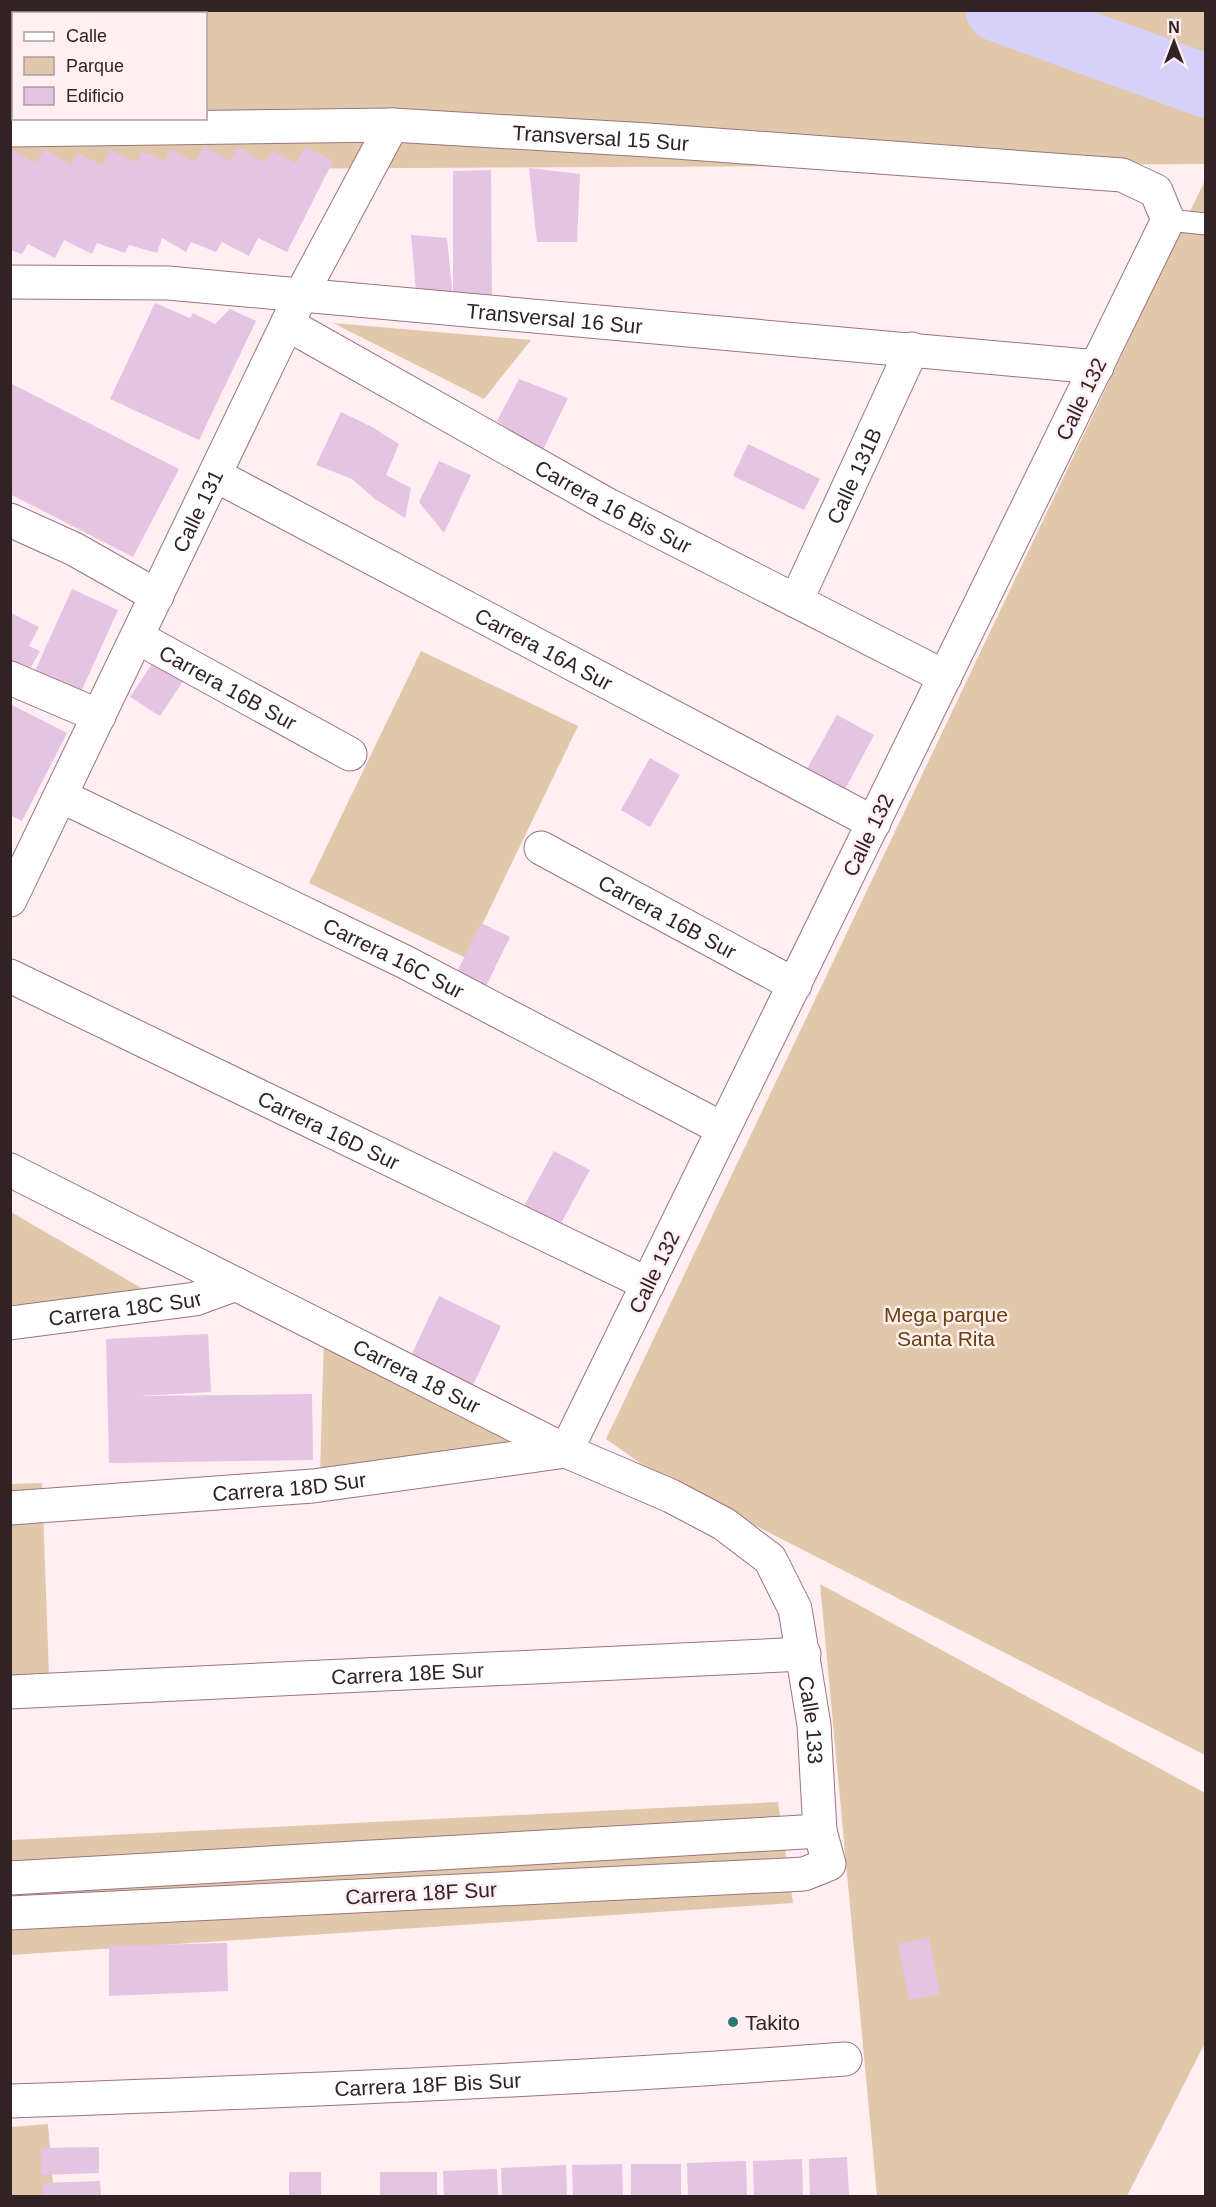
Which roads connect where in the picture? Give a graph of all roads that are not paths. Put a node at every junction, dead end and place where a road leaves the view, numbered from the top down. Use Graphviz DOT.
graph roads {
  1 [pos="392,125"];
  2 [pos="10,130"];
  3 [pos="1168,220"];
  4 [pos="1206,224"];
  5 [pos="10,282"];
  6 [pos="301,295"];
  7 [pos="287,324"];
  8 [pos="912,349"];
  9 [pos="1097,367"];
  10 [pos="215,475"];
  11 [pos="10,520"];
  12 [pos="157,596"];
  13 [pos="796,601"];
  14 [pos="136,637"];
  15 [pos="945,677"];
  16 [pos="10,678"];
  17 [pos="99,716"];
  18 [pos="350,754"];
  19 [pos="61,796"];
  20 [pos="874,823"];
  21 [pos="23,842"];
  22 [pos="541,848"];
  23 [pos="10,900"];
  24 [pos="10,976"];
  25 [pos="795,985"];
  26 [pos="723,1129"];
  27 [pos="10,1170"];
  28 [pos="236,1284"];
  29 [pos="648,1284"];
  30 [pos="10,1323"];
  31 [pos="566,1451"];
  32 [pos="10,1508"];
  33 [pos="795,1609"];
  34 [pos="804,1654"];
  35 [pos="10,1692"];
  36 [pos="820,1831"];
  37 [pos="829,1864"];
  38 [pos="10,1878"];
  39 [pos="10,1912"];
  40 [pos="845,2059"];
  41 [pos="10,2101"];
  1 -- 2 [label="street, Transversal 15 Sur"];
  1 -- 3 [label="street, Transversal 15 Sur"];
  1 -- 6 [label="street, Calle 131"];
  3 -- 4 [label="lane"];
  3 -- 9 [label="street, Calle 132"];
  5 -- 6 [label="street, Transversal 16 Sur"];
  6 -- 7 [label="street, Calle 131"];
  6 -- 8 [label="street, Transversal 16 Sur"];
  7 -- 10 [label="street, Calle 131"];
  7 -- 13 [label="street, Carrera 16 Bis Sur"];
  8 -- 9 [label="street, Transversal 16 Sur"];
  8 -- 13 [label="street, Calle 131B"];
  9 -- 15 [label="street, Calle 132"];
  10 -- 12 [label="street, Calle 131"];
  10 -- 20 [label="street, Carrera 16A Sur"];
  11 -- 12 [label="street"];
  12 -- 14 [label="street, Calle 131"];
  13 -- 15 [label="street, Carrera 16 Bis Sur"];
  14 -- 17 [label="street, Calle 131"];
  14 -- 18 [label="street, Carrera 16B Sur"];
  15 -- 20 [label="street, Calle 132"];
  16 -- 17 [label="street"];
  17 -- 19 [label="street, Calle 131"];
  19 -- 21 [label="street, Calle 131"];
  19 -- 26 [label="street, Carrera 16C Sur"];
  20 -- 25 [label="street, Calle 132"];
  21 -- 23 [label="street, Calle 131"];
  22 -- 25 [label="street, Carrera 16B Sur"];
  24 -- 29 [label="street, Carrera 16D Sur"];
  25 -- 26 [label="street, Calle 132"];
  26 -- 29 [label="street, Calle 132"];
  27 -- 28 [label="street, Carrera 18 Sur"];
  28 -- 30 [label="street, Carrera 18C Sur"];
  28 -- 31 [label="street, Carrera 18 Sur"];
  29 -- 31 [label="street, Calle 132"];
  31 -- 32 [label="street, Carrera 18D Sur"];
  31 -- 33 [label="street, Carrera 18 Sur"];
  33 -- 34 [label="street, Calle 133"];
  34 -- 35 [label="street, Carrera 18E Sur"];
  34 -- 36 [label="street, Calle 133"];
  36 -- 37 [label="street, Calle 133"];
  36 -- 38 [label="street, Carrera 18F Sur"];
  37 -- 39 [label="street, Carrera 18F Sur"];
  40 -- 41 [label="street, Carrera 18F Bis Sur"];
}
